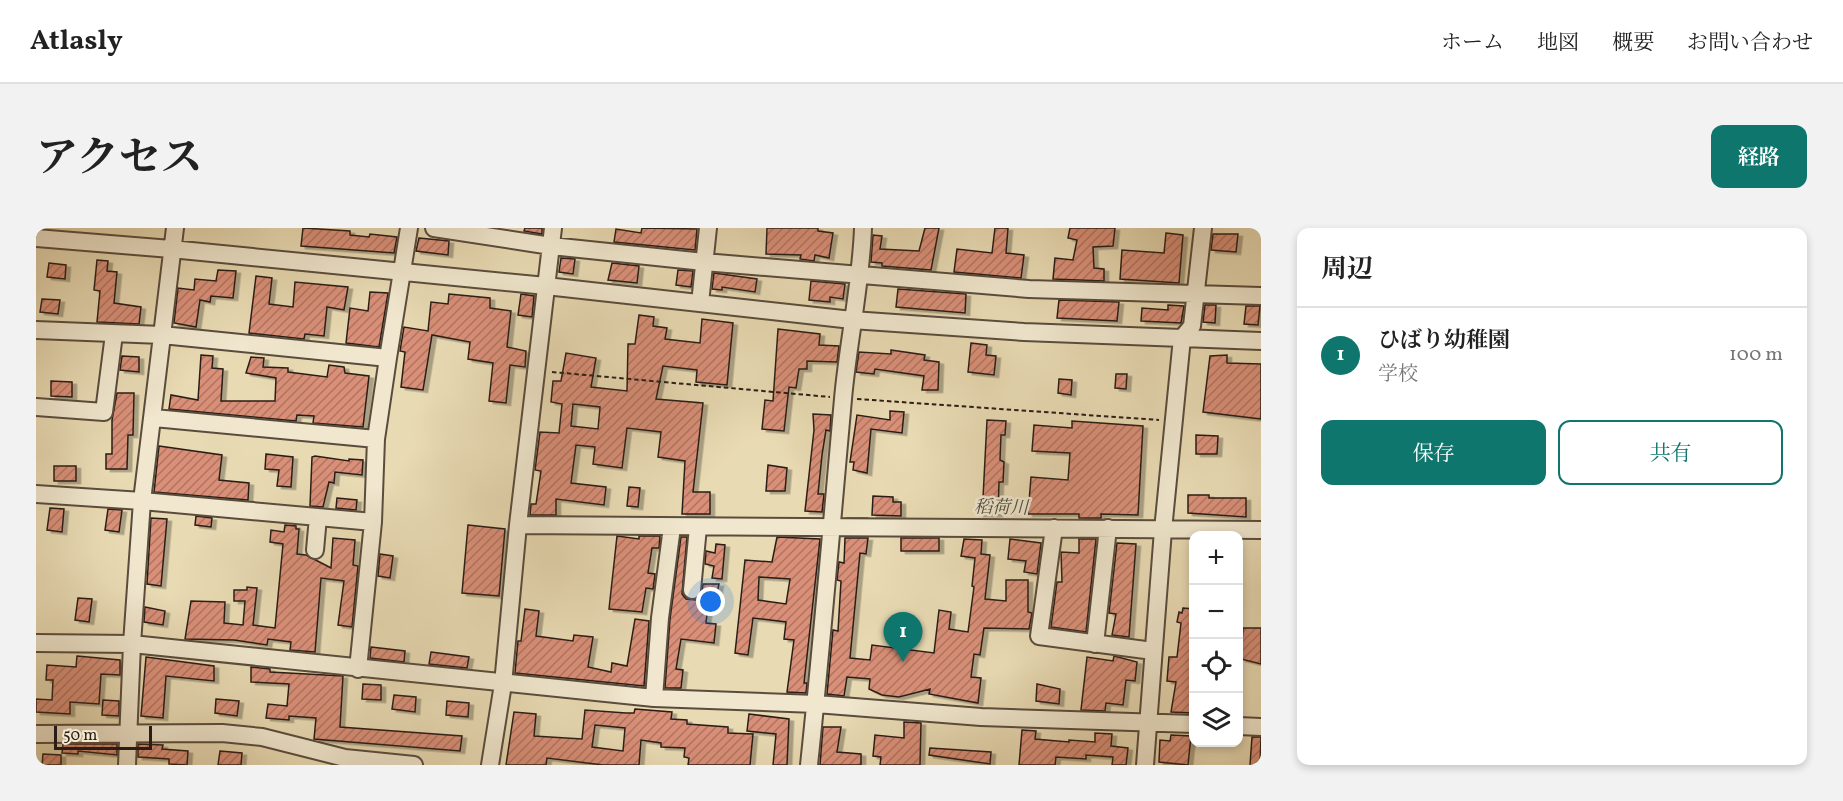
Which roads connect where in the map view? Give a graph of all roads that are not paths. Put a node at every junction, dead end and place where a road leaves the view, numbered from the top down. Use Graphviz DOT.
graph roads {
  1 [pos="38,228"];
  2 [pos="175,228"];
  3 [pos="409,228"];
  4 [pos="434,228"];
  5 [pos="553,228"];
  6 [pos="708,228"];
  7 [pos="863,228"];
  8 [pos="1203,228"];
  9 [pos="36,239"];
  10 [pos="550,246"];
  11 [pos="171,249"];
  12 [pos="704,262"];
  13 [pos="402,272"];
  14 [pos="860,275"];
  15 [pos="546,286"];
  16 [pos="1196,294"];
  17 [pos="1261,296"];
  18 [pos="700,303"];
  19 [pos="852,320"];
  20 [pos="36,330"];
  21 [pos="114,333"];
  22 [pos="162,335"];
  23 [pos="1182,338"];
  24 [pos="1261,341"];
  25 [pos="388,358"];
  26 [pos="36,407"];
  27 [pos="154,418"];
  28 [pos="376,440"];
  29 [pos="36,494"];
  30 [pos="142,501"];
  31 [pos="318,517"];
  32 [pos="373,522"];
  33 [pos="518,525"];
  34 [pos="672,527"];
  35 [pos="698,527"];
  36 [pos="1054,528"];
  37 [pos="1108,528"];
  38 [pos="834,529"];
  39 [pos="1163,530"];
  40 [pos="1261,530"];
  41 [pos="315,550"];
  42 [pos="692,590"];
  43 [pos="36,643"];
  44 [pos="132,644"];
  45 [pos="1095,644"];
  46 [pos="1153,651"];
  47 [pos="358,669"];
  48 [pos="503,684"];
  49 [pos="654,698"];
  50 [pos="816,704"];
  51 [pos="1148,723"];
  52 [pos="1189,724"];
  53 [pos="1243,726"];
  54 [pos="1261,727"];
  55 [pos="128,732"];
  56 [pos="36,734"];
  57 [pos="127,765"];
  58 [pos="414,765"];
  59 [pos="490,765"];
  60 [pos="809,765"];
  61 [pos="1145,765"];
  1 -- 9 [label="street"];
  2 -- 11 [label="street"];
  3 -- 13 [label="street"];
  4 -- 10 [label="street"];
  5 -- 10 [label="street"];
  6 -- 12 [label="street"];
  7 -- 14 [label="street"];
  8 -- 16 [label="street"];
  9 -- 11 [label="street"];
  10 -- 12 [label="street"];
  10 -- 15 [label="street"];
  11 -- 13 [label="street"];
  11 -- 22 [label="street"];
  12 -- 14 [label="street"];
  12 -- 18 [label="street"];
  13 -- 15 [label="street"];
  13 -- 25 [label="street"];
  14 -- 16 [label="street"];
  14 -- 19 [label="street"];
  15 -- 18 [label="street"];
  15 -- 33 [label="street"];
  16 -- 17 [label="street"];
  16 -- 23 [label="street"];
  18 -- 19 [label="street"];
  19 -- 23 [label="street"];
  19 -- 38 [label="street"];
  20 -- 21 [label="street"];
  21 -- 22 [label="street"];
  21 -- 26 [label="street"];
  22 -- 25 [label="street"];
  22 -- 27 [label="street"];
  23 -- 24 [label="street"];
  23 -- 39 [label="street"];
  25 -- 28 [label="street"];
  27 -- 28 [label="street"];
  27 -- 30 [label="street"];
  28 -- 32 [label="street"];
  29 -- 30 [label="street"];
  30 -- 31 [label="street"];
  30 -- 44 [label="street"];
  31 -- 32 [label="street"];
  31 -- 41 [label="street"];
  32 -- 47 [label="street"];
  33 -- 34 [label="street"];
  33 -- 48 [label="street"];
  34 -- 35 [label="street"];
  34 -- 49 [label="street"];
  35 -- 38 [label="street"];
  35 -- 42 [label="street"];
  36 -- 37 [label="street"];
  36 -- 38 [label="street"];
  36 -- 45 [label="street"];
  37 -- 39 [label="street"];
  37 -- 45 [label="street"];
  38 -- 50 [label="street"];
  39 -- 40 [label="street"];
  39 -- 46 [label="street"];
  43 -- 44 [label="street"];
  44 -- 47 [label="street"];
  44 -- 55 [label="street"];
  45 -- 46 [label="street"];
  46 -- 51 [label="street"];
  47 -- 48 [label="street"];
  48 -- 49 [label="street"];
  48 -- 59 [label="street"];
  49 -- 50 [label="street"];
  50 -- 51 [label="street"];
  50 -- 60 [label="street"];
  51 -- 52 [label="street"];
  51 -- 61 [label="street"];
  53 -- 54 [label="street"];
  55 -- 56 [label="street"];
  55 -- 57 [label="street"];
  55 -- 58 [label="street"];
}
